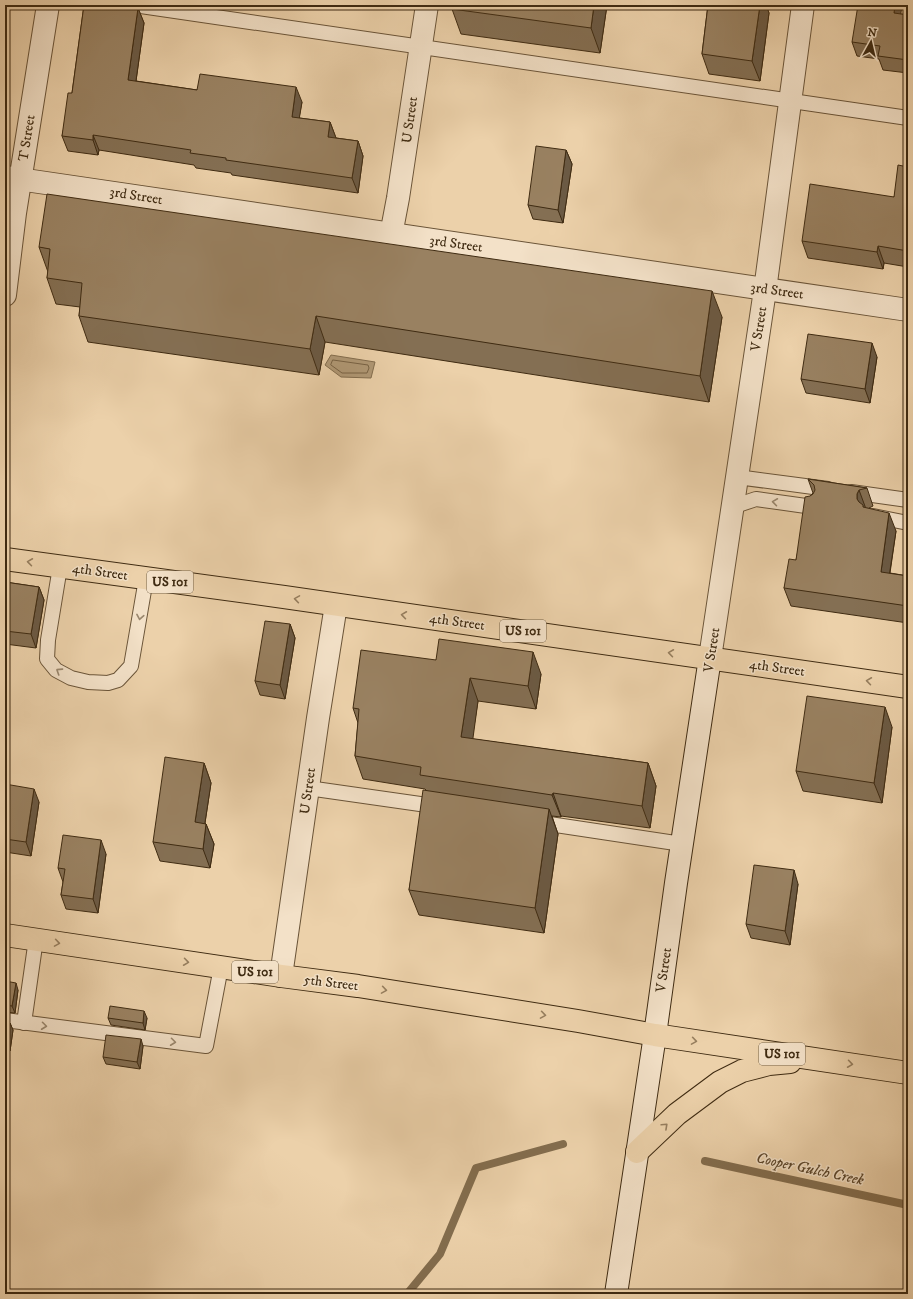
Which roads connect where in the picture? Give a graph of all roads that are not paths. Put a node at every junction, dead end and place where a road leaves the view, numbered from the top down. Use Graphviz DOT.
graph roads {
  1 [pos="48,5"];
  2 [pos="134,5"];
  3 [pos="426,5"];
  4 [pos="803,5"];
  5 [pos="420,47"];
  6 [pos="790,101"];
  7 [pos="908,118"];
  8 [pos="13,178"];
  9 [pos="391,235"];
  10 [pos="765,290"];
  11 [pos="5,295"];
  12 [pos="908,310"];
  13 [pos="737,477"];
  14 [pos="908,500"];
  15 [pos="732,507"];
  16 [pos="813,507"];
  17 [pos="872,515"];
  18 [pos="908,523"];
  19 [pos="5,559"];
  20 [pos="60,567"];
  21 [pos="146,579"];
  22 [pos="336,605"];
  23 [pos="710,658"];
  24 [pos="908,687"];
  25 [pos="308,788"];
  26 [pos="454,810"];
  27 [pos="524,820"];
  28 [pos="682,844"];
  29 [pos="5,935"];
  30 [pos="36,940"];
  31 [pos="222,967"];
  32 [pos="282,976"];
  33 [pos="5,1020"];
  34 [pos="24,1023"];
  35 [pos="655,1035"];
  36 [pos="820,1060"];
  37 [pos="908,1073"];
  38 [pos="637,1152"];
  39 [pos="616,1294"];
  1 -- 8 [label="street, T Street"];
  2 -- 5 [label="lane"];
  3 -- 5 [label="street, U Street"];
  4 -- 6 [label="street, V Street"];
  5 -- 6 [label="lane"];
  5 -- 9 [label="street, U Street"];
  6 -- 7 [label="lane"];
  6 -- 10 [label="street, V Street"];
  8 -- 9 [label="street, 3rd Street"];
  8 -- 11 [label="street, T Street"];
  9 -- 10 [label="street, 3rd Street"];
  10 -- 12 [label="street, 3rd Street"];
  10 -- 13 [label="street, V Street"];
  13 -- 14 [label="lane"];
  13 -- 15 [label="street, V Street"];
  16 -- 15 [label="lane, one-way"];
  15 -- 23 [label="street, V Street"];
  17 -- 18 [label="lane"];
  20 -- 19 [label="highway, 4th Street / US 101, one-way"];
  20 -- 21 [label="highway, 4th Street / US 101"];
  21 -- 20 [label="lane, one-way"];
  22 -- 21 [label="highway, 4th Street / US 101, one-way"];
  23 -- 22 [label="highway, 4th Street / US 101, one-way"];
  22 -- 25 [label="street, U Street"];
  24 -- 23 [label="highway, 4th Street / US 101, one-way"];
  23 -- 28 [label="street, V Street"];
  25 -- 26 [label="lane"];
  25 -- 32 [label="street, U Street"];
  27 -- 28 [label="lane"];
  28 -- 35 [label="street, V Street"];
  29 -- 30 [label="highway, 5th Street / US 101"];
  30 -- 31 [label="highway, 5th Street / US 101, one-way"];
  30 -- 34 [label="lane"];
  31 -- 32 [label="highway, 5th Street / US 101"];
  34 -- 31 [label="lane, one-way"];
  32 -- 35 [label="highway, 5th Street / US 101, one-way"];
  33 -- 34 [label="lane"];
  35 -- 36 [label="highway, US 101, one-way"];
  35 -- 38 [label="street, V Street"];
  36 -- 37 [label="highway, US 101, one-way"];
  38 -- 36 [label="highway, one-way"];
  38 -- 39 [label="street, V Street"];
}
